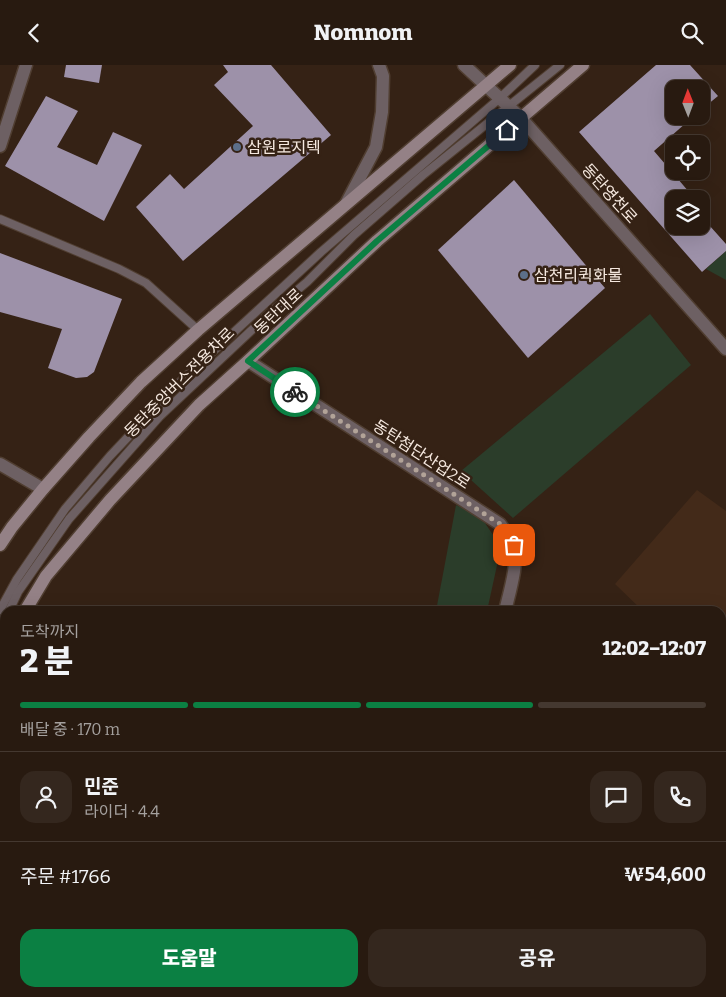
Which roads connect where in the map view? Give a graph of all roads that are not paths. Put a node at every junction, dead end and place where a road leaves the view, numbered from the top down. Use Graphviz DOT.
graph roads {
  1 [pos="26,65"];
  2 [pos="379,65"];
  3 [pos="464,65"];
  4 [pos="510,65"];
  5 [pos="535,65"];
  6 [pos="560,65"];
  7 [pos="583,65"];
  8 [pos="486,85"];
  9 [pos="504,102"];
  10 [pos="521,118"];
  11 [pos="0,146"];
  12 [pos="346,204"];
  13 [pos="0,219"];
  14 [pos="198,330"];
  15 [pos="726,349"];
  16 [pos="248,361"];
  17 [pos="0,464"];
  18 [pos="43,489"];
  19 [pos="0,545"];
  20 [pos="2,606"];
  21 [pos="11,606"];
  22 [pos="28,606"];
  23 [pos="506,606"];
  1 -- 11 [label="street"];
  2 -- 12 [label="street"];
  3 -- 8 [label="street, 동탄영천로"];
  4 -- 8 [label="main road"];
  5 -- 9 [label="lane"];
  6 -- 9 [label="lane, 동탄중앙버스전용차로"];
  7 -- 10 [label="main road, 동탄대로"];
  8 -- 9 [label="street, 동탄영천로"];
  8 -- 12 [label="main road"];
  9 -- 10 [label="street, 동탄영천로"];
  9 -- 20 [label="lane"];
  9 -- 21 [label="lane, 동탄중앙버스전용차로"];
  10 -- 15 [label="street, 동탄영천로"];
  10 -- 16 [label="main road, 동탄대로"];
  12 -- 14 [label="main road"];
  13 -- 14 [label="lane"];
  14 -- 18 [label="main road"];
  16 -- 22 [label="main road, 동탄대로"];
  16 -- 23 [label="street, 동탄첨단산업2로"];
  17 -- 18 [label="street"];
  18 -- 19 [label="main road"];
}
